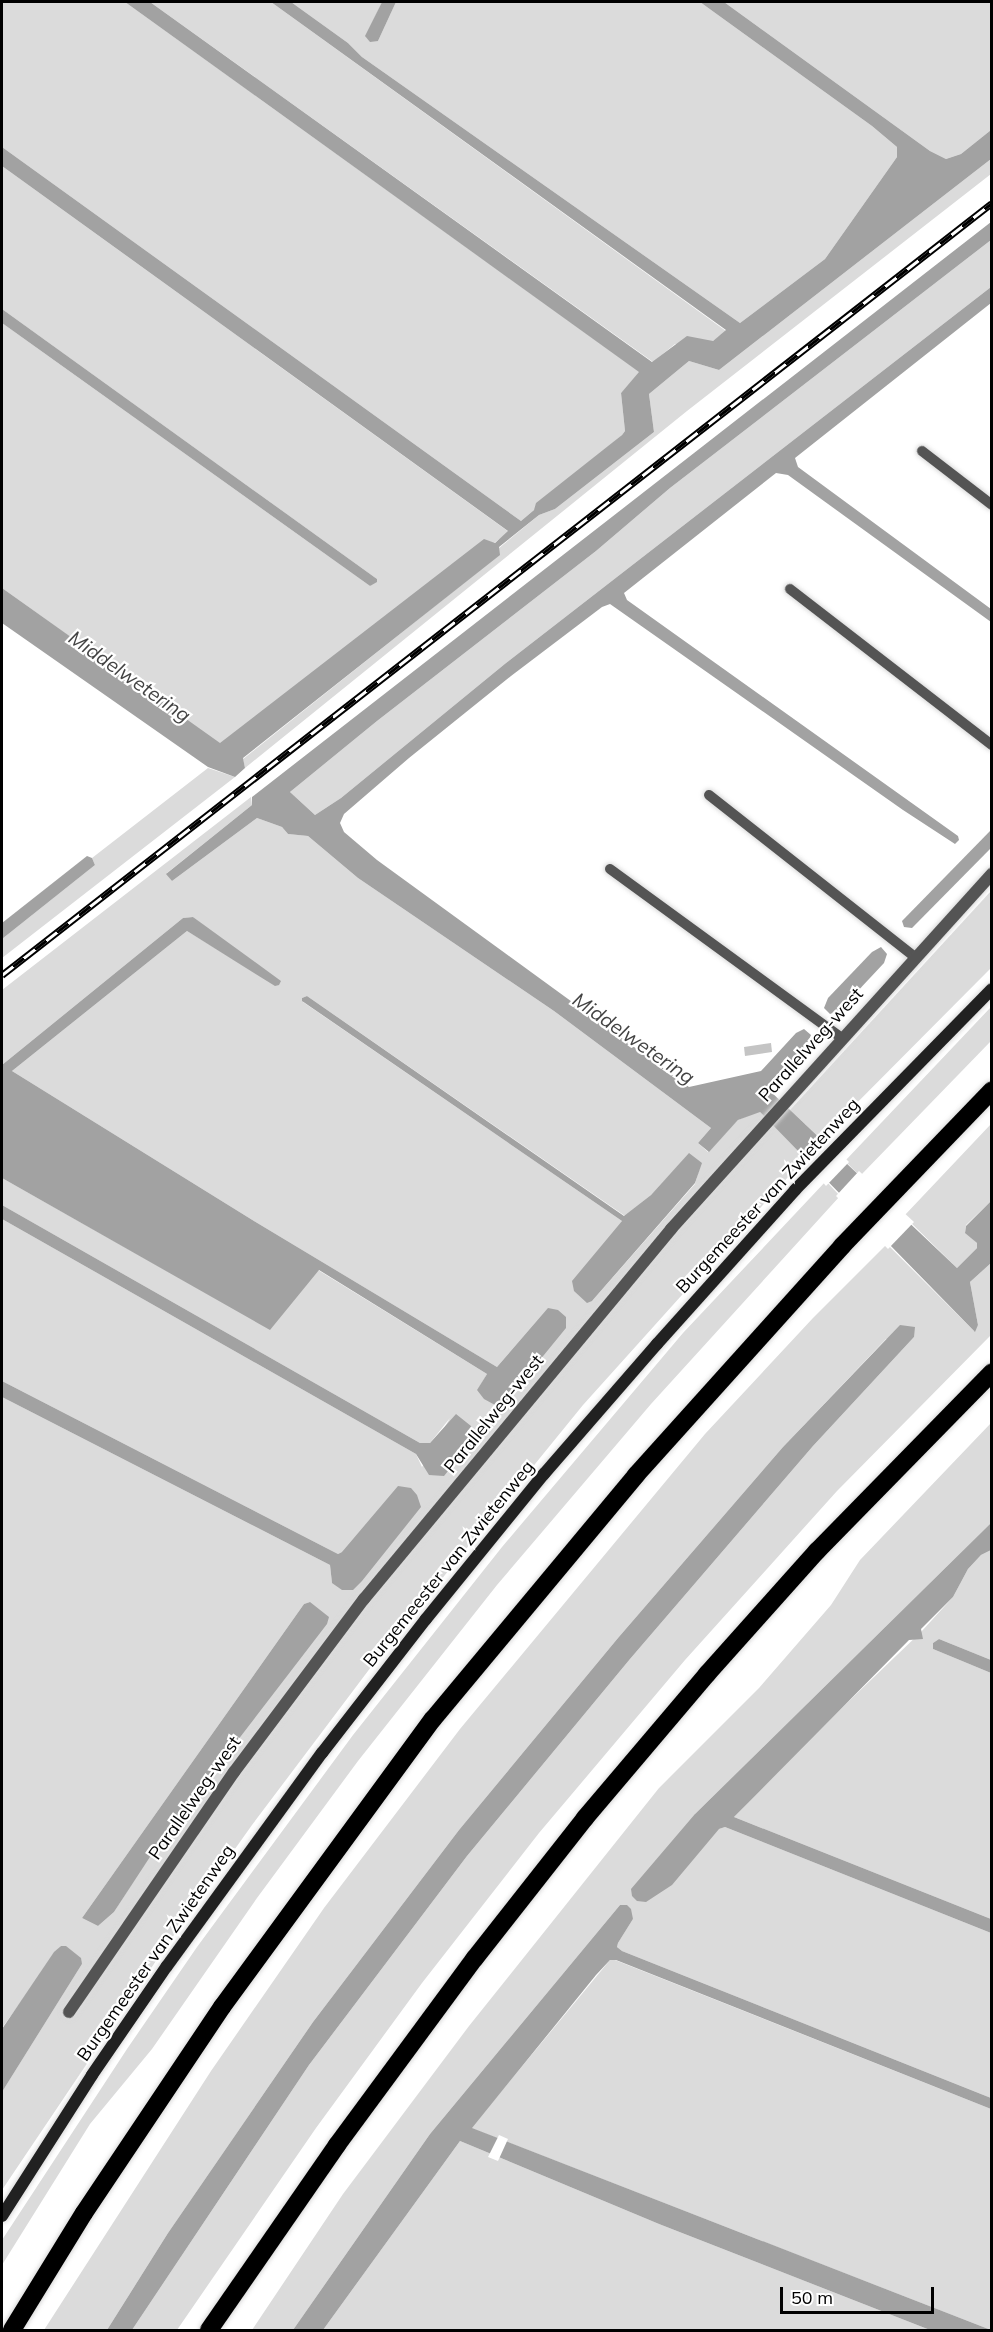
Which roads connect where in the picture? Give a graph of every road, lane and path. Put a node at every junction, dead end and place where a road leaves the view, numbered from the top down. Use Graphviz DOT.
graph roads {
  1 [pos="922,451"];
  2 [pos="992,505"];
  3 [pos="790,589"];
  4 [pos="992,745"];
  5 [pos="709,795"];
  6 [pos="610,869"];
  7 [pos="992,874"];
  8 [pos="915,957"];
  9 [pos="992,989"];
  10 [pos="842,1038"];
  11 [pos="992,1089"];
  12 [pos="985,1378"];
  13 [pos="69,2012"];
  14 [pos="2,2216"];
  15 [pos="12,2331"];
  16 [pos="209,2331"];
  1 -- 2 [label="lane"];
  3 -- 4 [label="lane"];
  5 -- 8 [label="lane"];
  6 -- 10 [label="lane"];
  7 -- 8 [label="street, Parallelweg-west"];
  8 -- 10 [label="street, Parallelweg-west"];
  9 -- 14 [label="main road, Burgemeester van Zwietenweg"];
  10 -- 13 [label="street, Parallelweg-west"];
  11 -- 15 [label="highway"];
  12 -- 16 [label="highway"];
}
